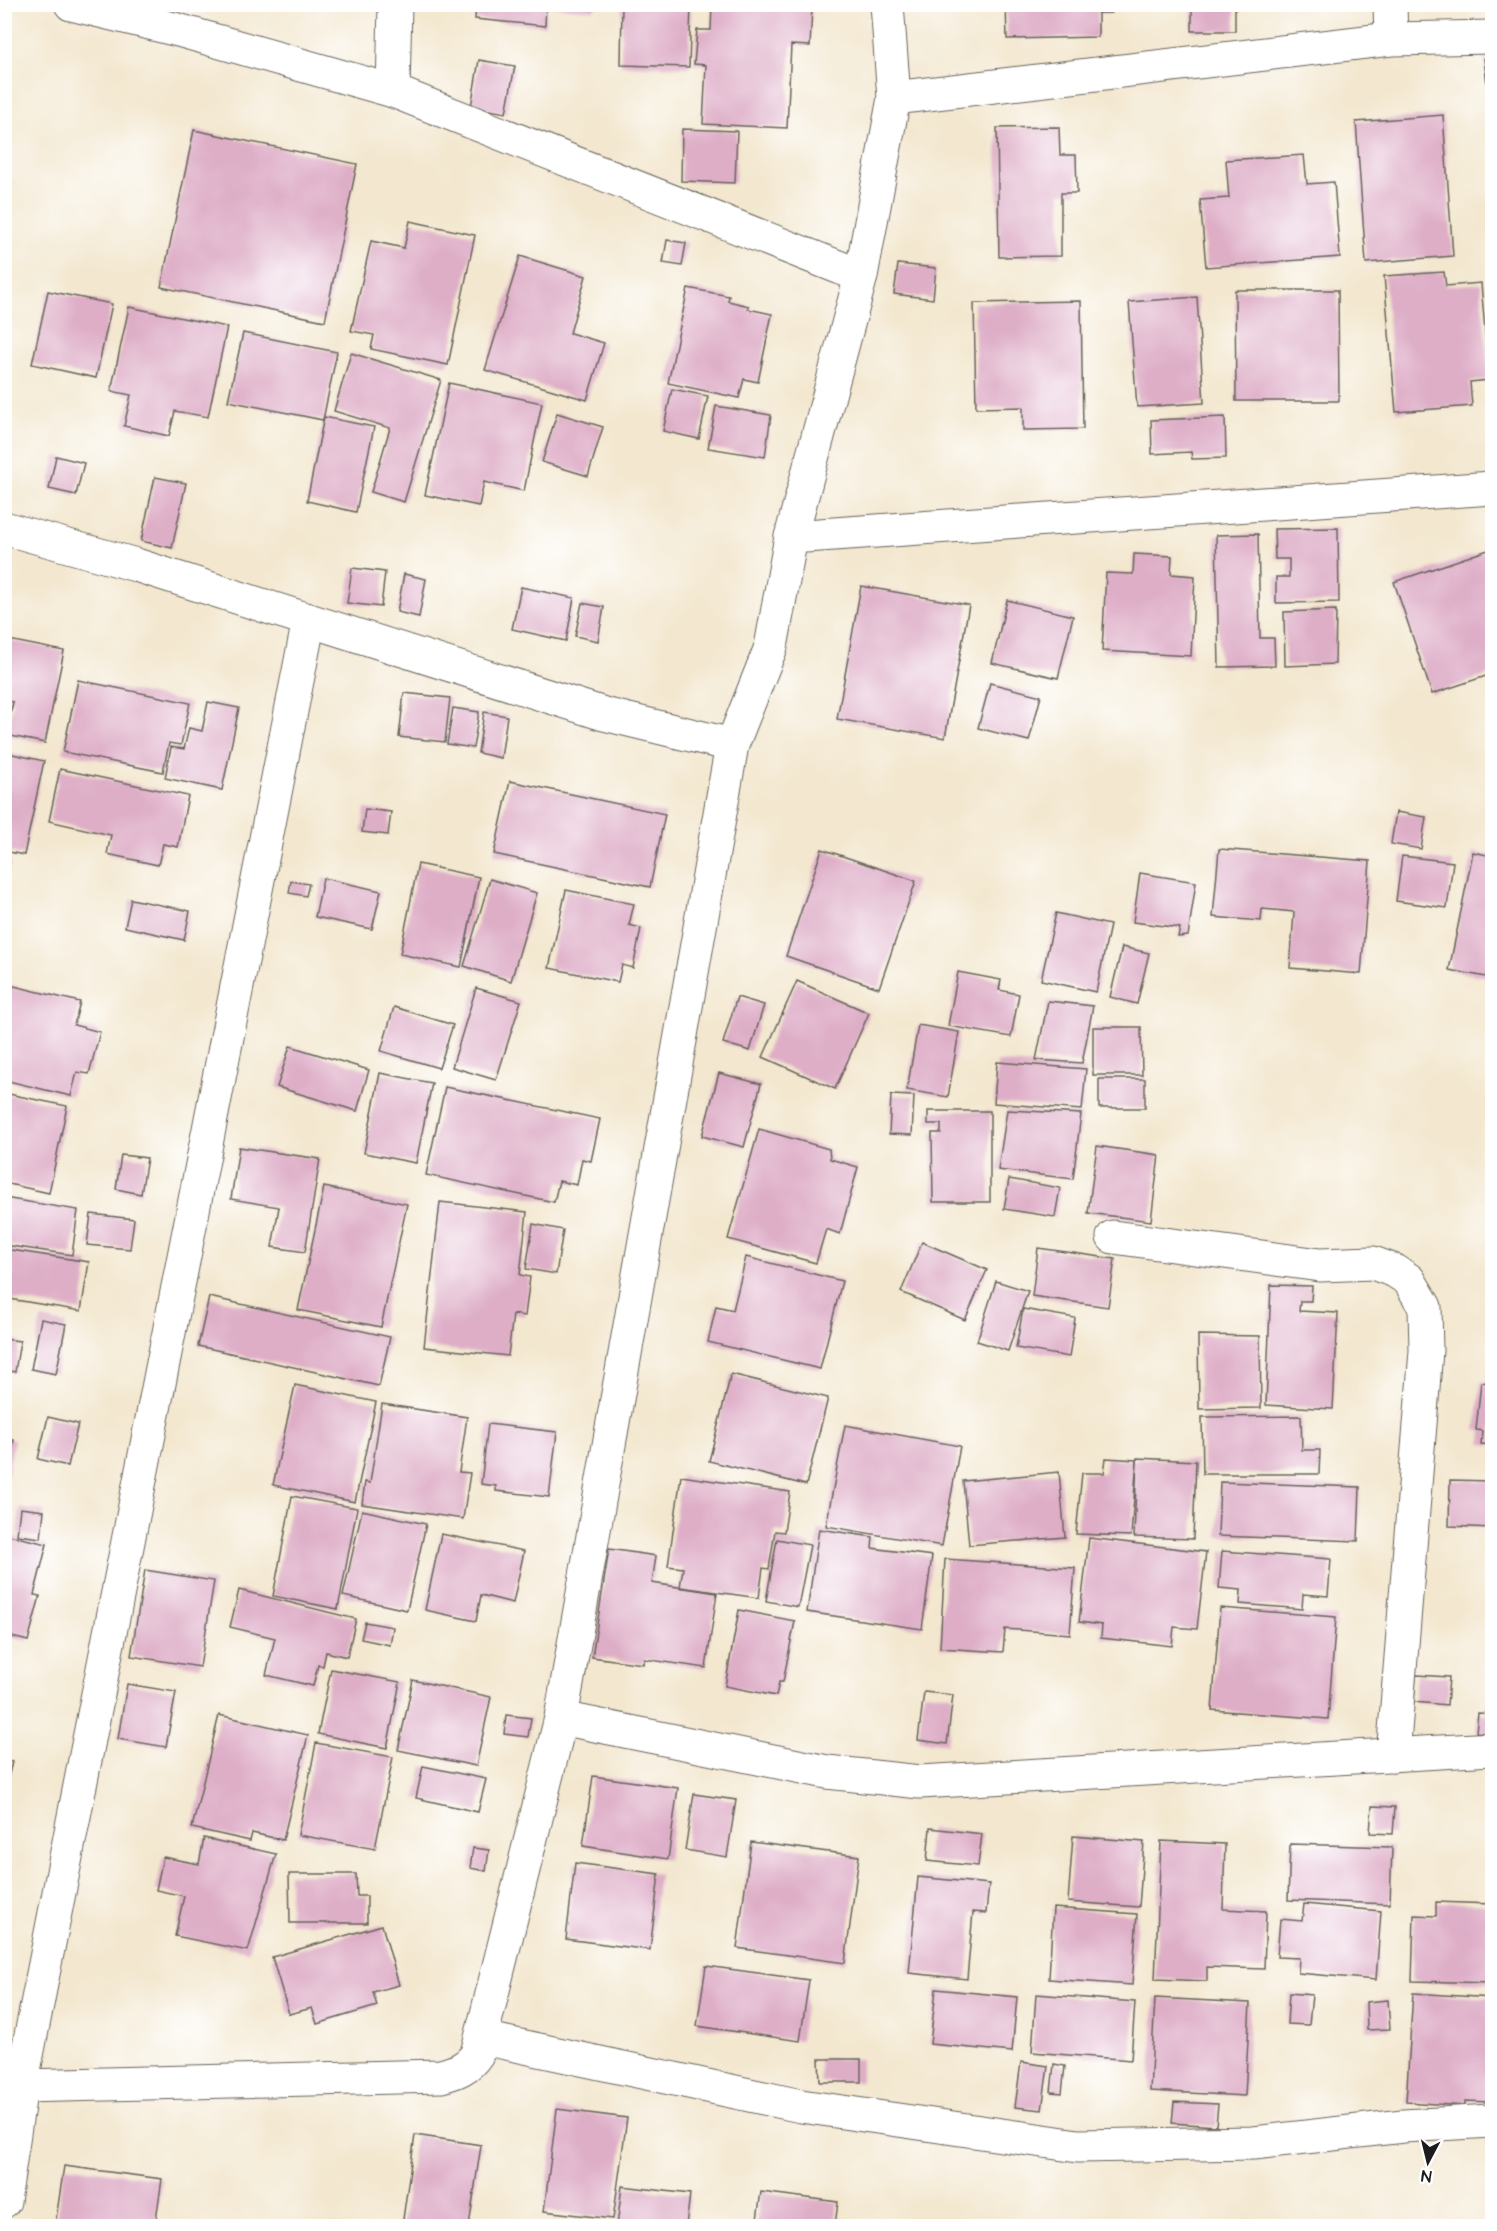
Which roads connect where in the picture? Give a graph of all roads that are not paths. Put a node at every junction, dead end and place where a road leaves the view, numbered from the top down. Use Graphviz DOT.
graph roads {
  1 [pos="71,4"];
  2 [pos="394,4"];
  3 [pos="887,4"];
  4 [pos="1390,4"];
  5 [pos="1492,37"];
  6 [pos="1391,39"];
  7 [pos="393,91"];
  8 [pos="894,98"];
  9 [pos="861,276"];
  10 [pos="1492,488"];
  11 [pos="4,528"];
  12 [pos="791,537"];
  13 [pos="309,620"];
  14 [pos="732,745"];
  15 [pos="1113,1237"];
  16 [pos="561,1718"];
  17 [pos="1492,1749"];
  18 [pos="1393,1755"];
  19 [pos="483,2038"];
  20 [pos="13,2085"];
  21 [pos="1492,2121"];
  22 [pos="4,2201"];
  1 -- 7 [label="street"];
  2 -- 7 [label="street"];
  3 -- 8 [label="street"];
  4 -- 6 [label="street"];
  5 -- 6 [label="street"];
  6 -- 8 [label="street"];
  7 -- 9 [label="street"];
  8 -- 9 [label="street"];
  9 -- 12 [label="street"];
  10 -- 12 [label="street"];
  11 -- 13 [label="street"];
  12 -- 14 [label="street"];
  13 -- 14 [label="street"];
  13 -- 20 [label="street"];
  14 -- 16 [label="street"];
  15 -- 18 [label="street"];
  16 -- 18 [label="street"];
  16 -- 19 [label="street"];
  17 -- 18 [label="street"];
  19 -- 20 [label="street"];
  19 -- 21 [label="street"];
  20 -- 22 [label="street"];
}
